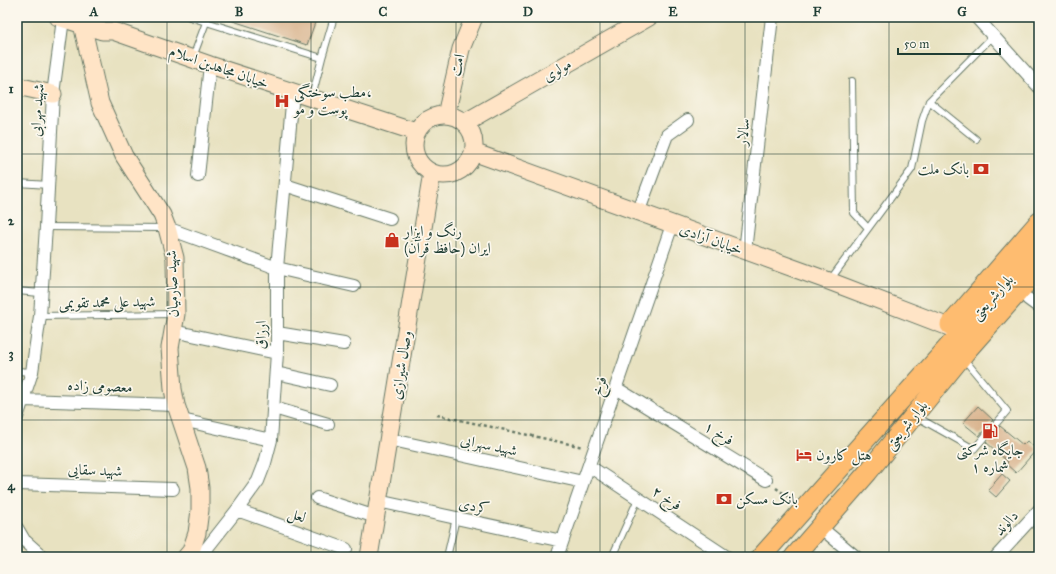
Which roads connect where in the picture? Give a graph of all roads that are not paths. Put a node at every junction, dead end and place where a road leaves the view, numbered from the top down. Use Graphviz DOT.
graph roads {
  1 [pos="190,17"];
  2 [pos="334,17"];
  3 [pos="474,17"];
  4 [pos="649,17"];
  5 [pos="772,17"];
  6 [pos="976,17"];
  7 [pos="61,18"];
  8 [pos="207,20"];
  9 [pos="85,21"];
  10 [pos="992,36"];
  11 [pos="322,58"];
  12 [pos="192,59"];
  13 [pos="210,65"];
  14 [pos="852,81"];
  15 [pos="17,86"];
  16 [pos="1039,87"];
  17 [pos="293,92"];
  18 [pos="53,94"];
  19 [pos="312,98"];
  20 [pos="929,101"];
  21 [pos="446,115"];
  22 [pos="688,120"];
  23 [pos="464,123"];
  24 [pos="416,132"];
  25 [pos="976,139"];
  26 [pos="473,152"];
  27 [pos="432,173"];
  28 [pos="198,176"];
  29 [pos="17,183"];
  30 [pos="49,185"];
  31 [pos="285,185"];
  32 [pos="638,213"];
  33 [pos="390,219"];
  34 [pos="1039,222"];
  35 [pos="672,225"];
  36 [pos="46,227"];
  37 [pos="167,228"];
  38 [pos="868,228"];
  39 [pos="1039,245"];
  40 [pos="745,251"];
  41 [pos="277,268"];
  42 [pos="1039,269"];
  43 [pos="829,282"];
  44 [pos="354,286"];
  45 [pos="17,291"];
  46 [pos="40,293"];
  47 [pos="1035,297"];
  48 [pos="176,314"];
  49 [pos="40,316"];
  50 [pos="949,327"];
  51 [pos="986,330"];
  52 [pos="173,331"];
  53 [pos="277,333"];
  54 [pos="344,344"];
  55 [pos="959,351"];
  56 [pos="278,353"];
  57 [pos="17,371"];
  58 [pos="32,372"];
  59 [pos="276,373"];
  60 [pos="330,385"];
  61 [pos="616,388"];
  62 [pos="23,400"];
  63 [pos="894,406"];
  64 [pos="274,408"];
  65 [pos="179,412"];
  66 [pos="914,416"];
  67 [pos="17,417"];
  68 [pos="328,424"];
  69 [pos="388,439"];
  70 [pos="271,440"];
  71 [pos="589,466"];
  72 [pos="766,480"];
  73 [pos="583,482"];
  74 [pos="17,484"];
  75 [pos="173,489"];
  76 [pos="317,498"];
  77 [pos="638,498"];
  78 [pos="377,509"];
  79 [pos="237,510"];
  80 [pos="1039,510"];
  81 [pos="456,518"];
  82 [pos="820,527"];
  83 [pos="17,528"];
  84 [pos="562,541"];
  85 [pos="346,549"];
  86 [pos="43,557"];
  87 [pos="186,557"];
  88 [pos="200,557"];
  89 [pos="369,557"];
  90 [pos="447,557"];
  91 [pos="557,557"];
  92 [pos="612,557"];
  93 [pos="727,557"];
  94 [pos="761,557"];
  95 [pos="794,557"];
  96 [pos="856,557"];
  97 [pos="996,557"];
  1 -- 8 [label="lane"];
  2 -- 11 [label="lane"];
  3 -- 21 [label="street, امت"];
  4 -- 23 [label="street, مولوی"];
  5 -- 40 [label="street, سالار"];
  6 -- 10 [label="street"];
  7 -- 9 [label="street, خیابان مجاهدین اسلام"];
  7 -- 18 [label="street, شهید مهرابی"];
  8 -- 11 [label="lane"];
  8 -- 12 [label="lane"];
  9 -- 12 [label="street, خیابان مجاهدین اسلام"];
  9 -- 37 [label="street, شهید صارمیان"];
  10 -- 16 [label="street"];
  10 -- 20 [label="lane"];
  11 -- 19 [label="lane"];
  12 -- 13 [label="street, خیابان مجاهدین اسلام"];
  13 -- 17 [label="street, خیابان مجاهدین اسلام"];
  13 -- 28 [label="street"];
  14 -- 38 [label="lane"];
  15 -- 18 [label="street"];
  17 -- 19 [label="street, خیابان مجاهدین اسلام"];
  17 -- 31 [label="street, ارزاق"];
  18 -- 30 [label="street, شهید مهرابی"];
  19 -- 24 [label="street, خیابان مجاهدین اسلام"];
  20 -- 25 [label="lane"];
  20 -- 38 [label="lane"];
  21 -- 23 [label="street"];
  21 -- 24 [label="street"];
  22 -- 32 [label="street"];
  23 -- 26 [label="street"];
  24 -- 27 [label="street"];
  26 -- 27 [label="street"];
  26 -- 32 [label="street, خیابان آزادی"];
  27 -- 69 [label="street, وصال شیرازی"];
  29 -- 30 [label="lane"];
  30 -- 36 [label="street, شهید مهرابی"];
  31 -- 33 [label="street"];
  31 -- 41 [label="street, ارزاق"];
  32 -- 35 [label="street, خیابان آزادی"];
  34 -- 50 [label="main road"];
  35 -- 40 [label="street, خیابان آزادی"];
  35 -- 61 [label="street, فرخ"];
  36 -- 37 [label="lane"];
  36 -- 46 [label="street, شهید مهرابی"];
  37 -- 41 [label="street"];
  37 -- 48 [label="street, شهید صارمیان"];
  38 -- 43 [label="lane"];
  39 -- 55 [label="main road, بلوارشریعتی"];
  40 -- 43 [label="street, خیابان آزادی"];
  41 -- 44 [label="street"];
  41 -- 53 [label="street, ارزاق"];
  42 -- 51 [label="main road, بلوارشریعتی"];
  43 -- 50 [label="street, خیابان آزادی"];
  45 -- 46 [label="lane"];
  46 -- 49 [label="street, شهید مهرابی"];
  47 -- 55 [label="main road"];
  48 -- 49 [label="lane, شهید علی محمد تقویمی"];
  48 -- 52 [label="street, شهید صارمیان"];
  49 -- 58 [label="street, شهید مهرابی"];
  50 -- 63 [label="main road"];
  51 -- 55 [label="main road, بلوار شریعتی"];
  52 -- 56 [label="street"];
  52 -- 65 [label="street, شهید صارمیان"];
  53 -- 54 [label="street"];
  53 -- 56 [label="street, ارزاق"];
  55 -- 63 [label="main road, بلوار شریعتی"];
  55 -- 66 [label="main road, بلوار شریعتی"];
  55 -- 66 [label="lane"];
  56 -- 59 [label="street, ارزاق"];
  57 -- 58 [label="lane"];
  58 -- 62 [label="street, شهید مهرابی"];
  59 -- 60 [label="street"];
  59 -- 64 [label="street, ارزاق"];
  61 -- 71 [label="street, فرخ"];
  61 -- 72 [label="street, فرخ ۱"];
  62 -- 65 [label="street, معصومی زاده"];
  62 -- 67 [label="street, شهید مهرابی"];
  63 -- 94 [label="main road, بلوار شریعتی"];
  64 -- 68 [label="street"];
  64 -- 70 [label="street, ارزاق"];
  65 -- 70 [label="street, معصومی زاده"];
  65 -- 87 [label="street, شهید صارمیان"];
  66 -- 82 [label="main road, بلوار شریعتی"];
  69 -- 73 [label="street, شهید سهرابی"];
  69 -- 78 [label="street, وصال شیرازی"];
  70 -- 79 [label="street, ارزاق"];
  71 -- 73 [label="street, فرخ"];
  71 -- 77 [label="street, فرخ ۲"];
  73 -- 84 [label="street, فرخ"];
  74 -- 75 [label="street, شهید سقایی"];
  76 -- 78 [label="street, کردی"];
  77 -- 92 [label="lane"];
  77 -- 93 [label="street, فرخ ۲"];
  78 -- 81 [label="street, کردی"];
  78 -- 89 [label="street, وصال شیرازی"];
  79 -- 85 [label="street, لعل"];
  79 -- 88 [label="street, ارزاق"];
  80 -- 97 [label="street, دالوند"];
  81 -- 84 [label="street, کردی"];
  81 -- 90 [label="lane"];
  82 -- 95 [label="main road, بلوار شریعتی"];
  82 -- 96 [label="street"];
  83 -- 86 [label="street"];
  84 -- 91 [label="street, فرخ"];
}
